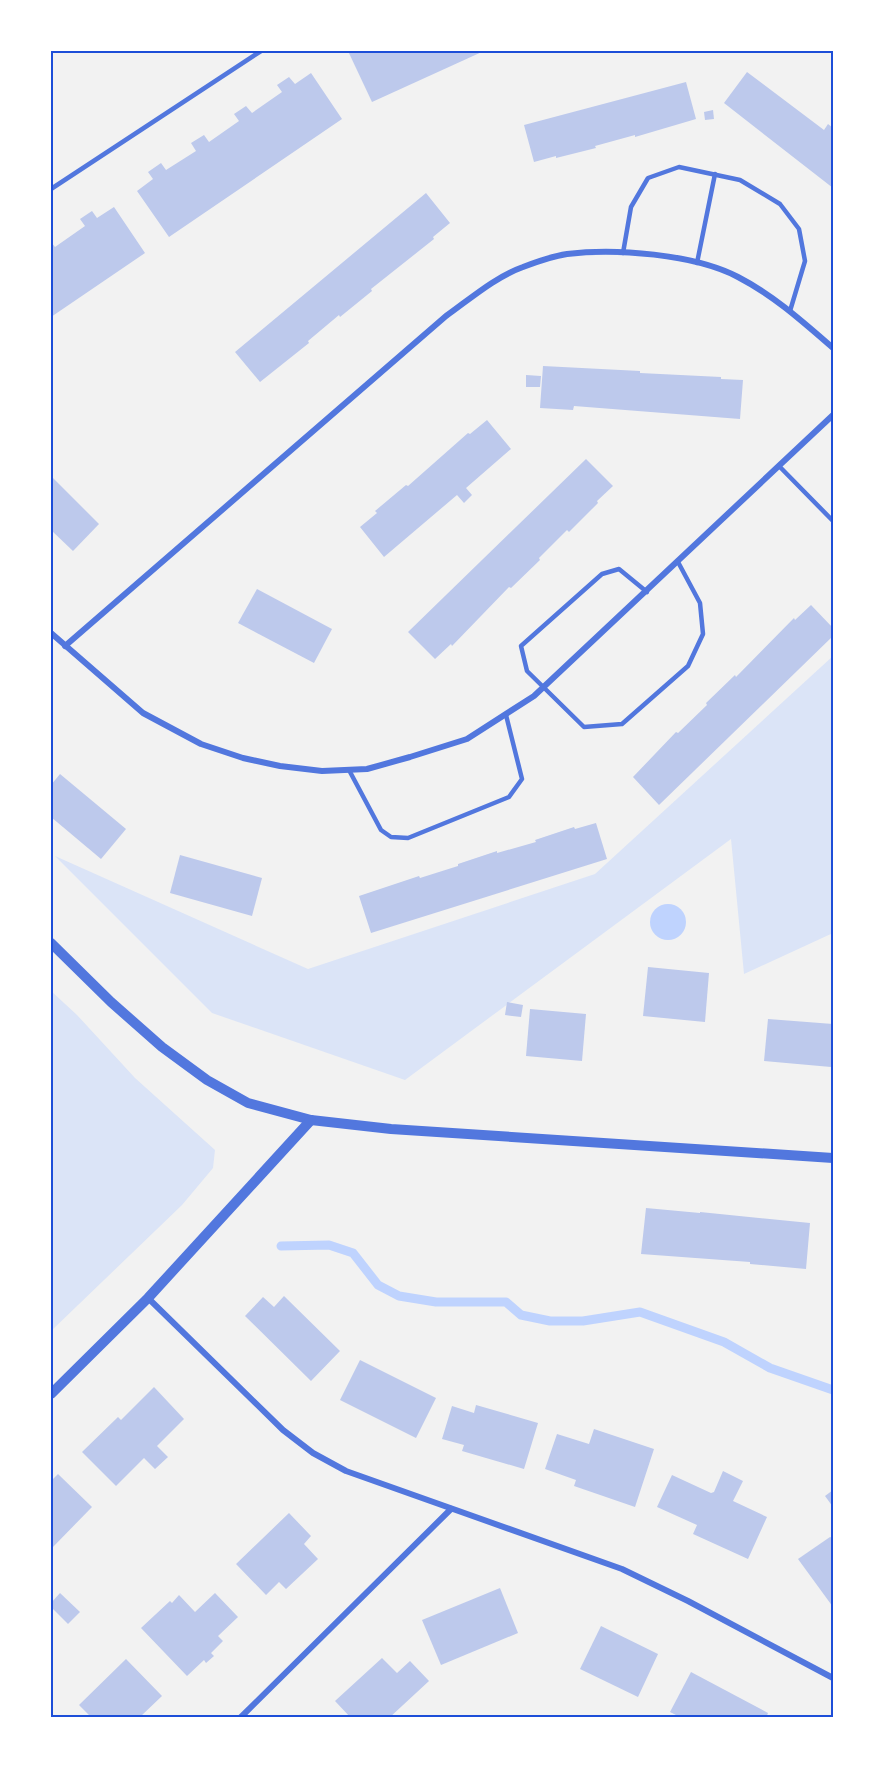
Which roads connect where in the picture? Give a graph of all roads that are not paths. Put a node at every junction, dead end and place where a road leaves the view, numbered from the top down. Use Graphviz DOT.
graph roads {
  1 [pos="261,51"];
  2 [pos="715,174"];
  3 [pos="51,189"];
  4 [pos="623,253"];
  5 [pos="697,263"];
  6 [pos="790,311"];
  7 [pos="833,348"];
  8 [pos="833,415"];
  9 [pos="779,466"];
  10 [pos="833,521"];
  11 [pos="678,562"];
  12 [pos="647,592"];
  13 [pos="51,633"];
  14 [pos="65,646"];
  15 [pos="543,688"];
  16 [pos="506,716"];
  17 [pos="348,769"];
  18 [pos="51,943"];
  19 [pos="310,1120"];
  20 [pos="833,1158"];
  21 [pos="148,1298"];
  22 [pos="51,1394"];
  23 [pos="452,1509"];
  24 [pos="833,1678"];
  25 [pos="240,1718"];
  1 -- 3 [label="lane"];
  2 -- 4 [label="lane"];
  2 -- 5 [label="lane"];
  2 -- 6 [label="lane"];
  4 -- 5 [label="street"];
  4 -- 14 [label="street"];
  5 -- 6 [label="street"];
  6 -- 7 [label="street"];
  8 -- 9 [label="street"];
  9 -- 10 [label="lane"];
  9 -- 11 [label="street"];
  11 -- 12 [label="street"];
  11 -- 15 [label="lane"];
  12 -- 15 [label="street"];
  12 -- 15 [label="lane"];
  13 -- 14 [label="street"];
  14 -- 17 [label="street"];
  15 -- 16 [label="street"];
  16 -- 17 [label="street"];
  16 -- 17 [label="lane"];
  18 -- 19 [label="street"];
  19 -- 20 [label="street"];
  19 -- 21 [label="street"];
  21 -- 22 [label="street"];
  21 -- 23 [label="street"];
  23 -- 24 [label="street"];
  23 -- 25 [label="street"];
}
